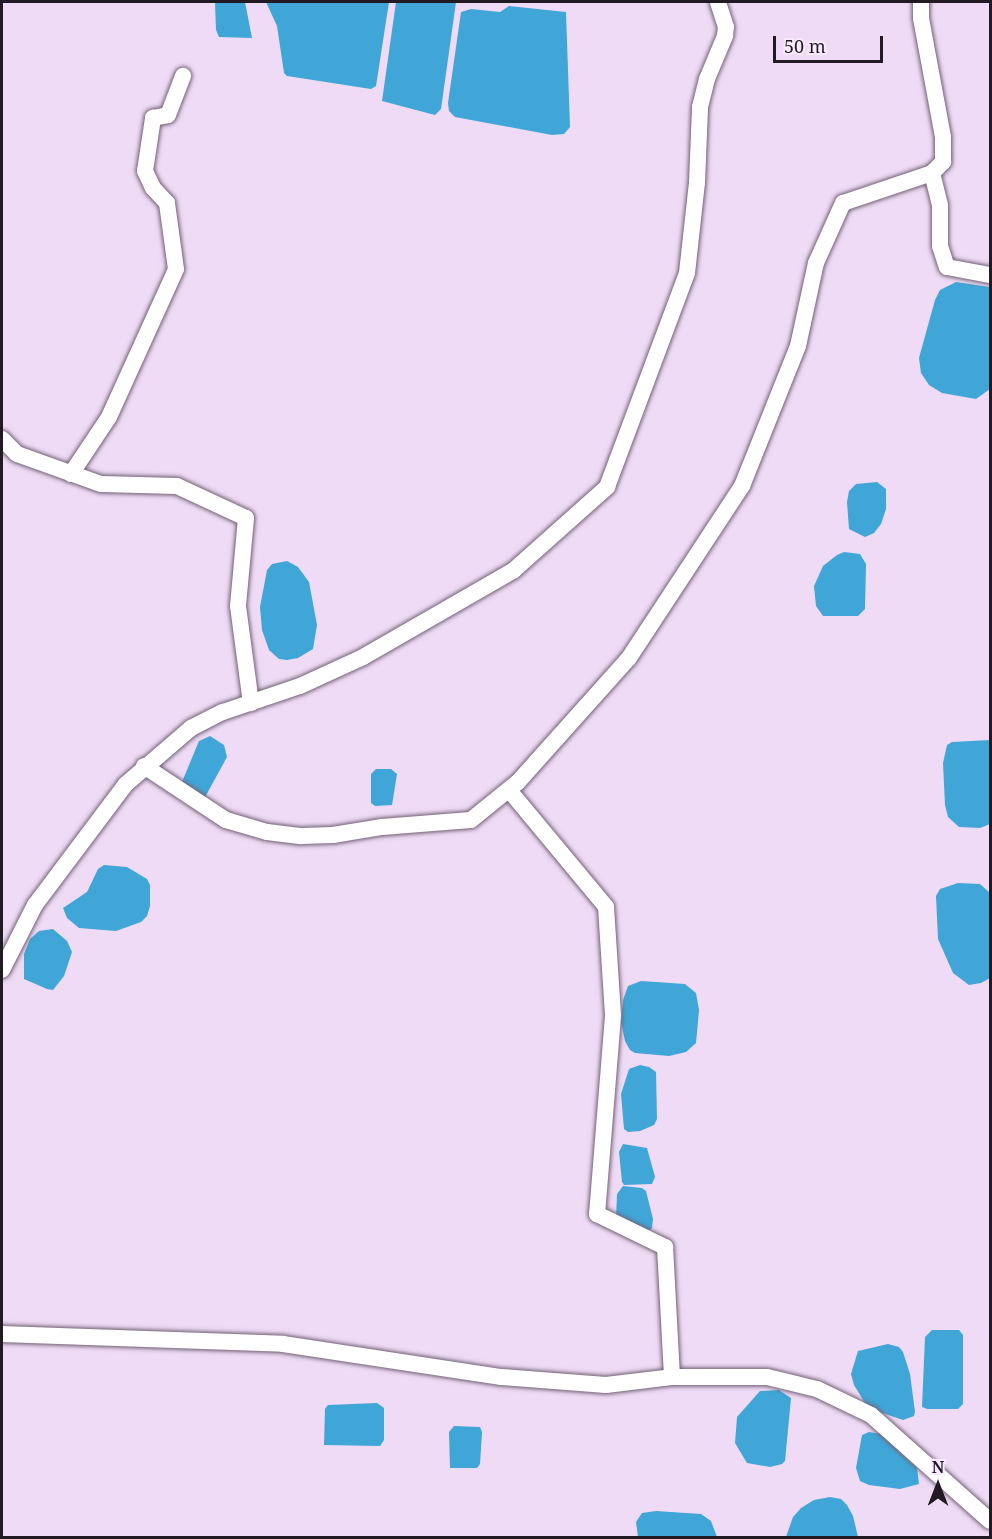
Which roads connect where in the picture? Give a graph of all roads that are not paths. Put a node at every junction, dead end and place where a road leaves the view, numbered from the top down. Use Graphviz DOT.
graph roads {
  1 [pos="718,2"];
  2 [pos="921,2"];
  3 [pos="183,76"];
  4 [pos="932,173"];
  5 [pos="990,275"];
  6 [pos="2,439"];
  7 [pos="71,474"];
  8 [pos="251,702"];
  9 [pos="144,766"];
  10 [pos="509,790"];
  11 [pos="2,970"];
  12 [pos="2,1334"];
  13 [pos="672,1377"];
  14 [pos="990,1521"];
  1 -- 8 [label="street"];
  2 -- 4 [label="street"];
  3 -- 7 [label="street"];
  4 -- 5 [label="street"];
  4 -- 10 [label="street"];
  6 -- 7 [label="street"];
  7 -- 8 [label="street"];
  8 -- 9 [label="street"];
  9 -- 10 [label="street"];
  9 -- 11 [label="street"];
  10 -- 13 [label="street"];
  12 -- 13 [label="street"];
  13 -- 14 [label="street"];
}
